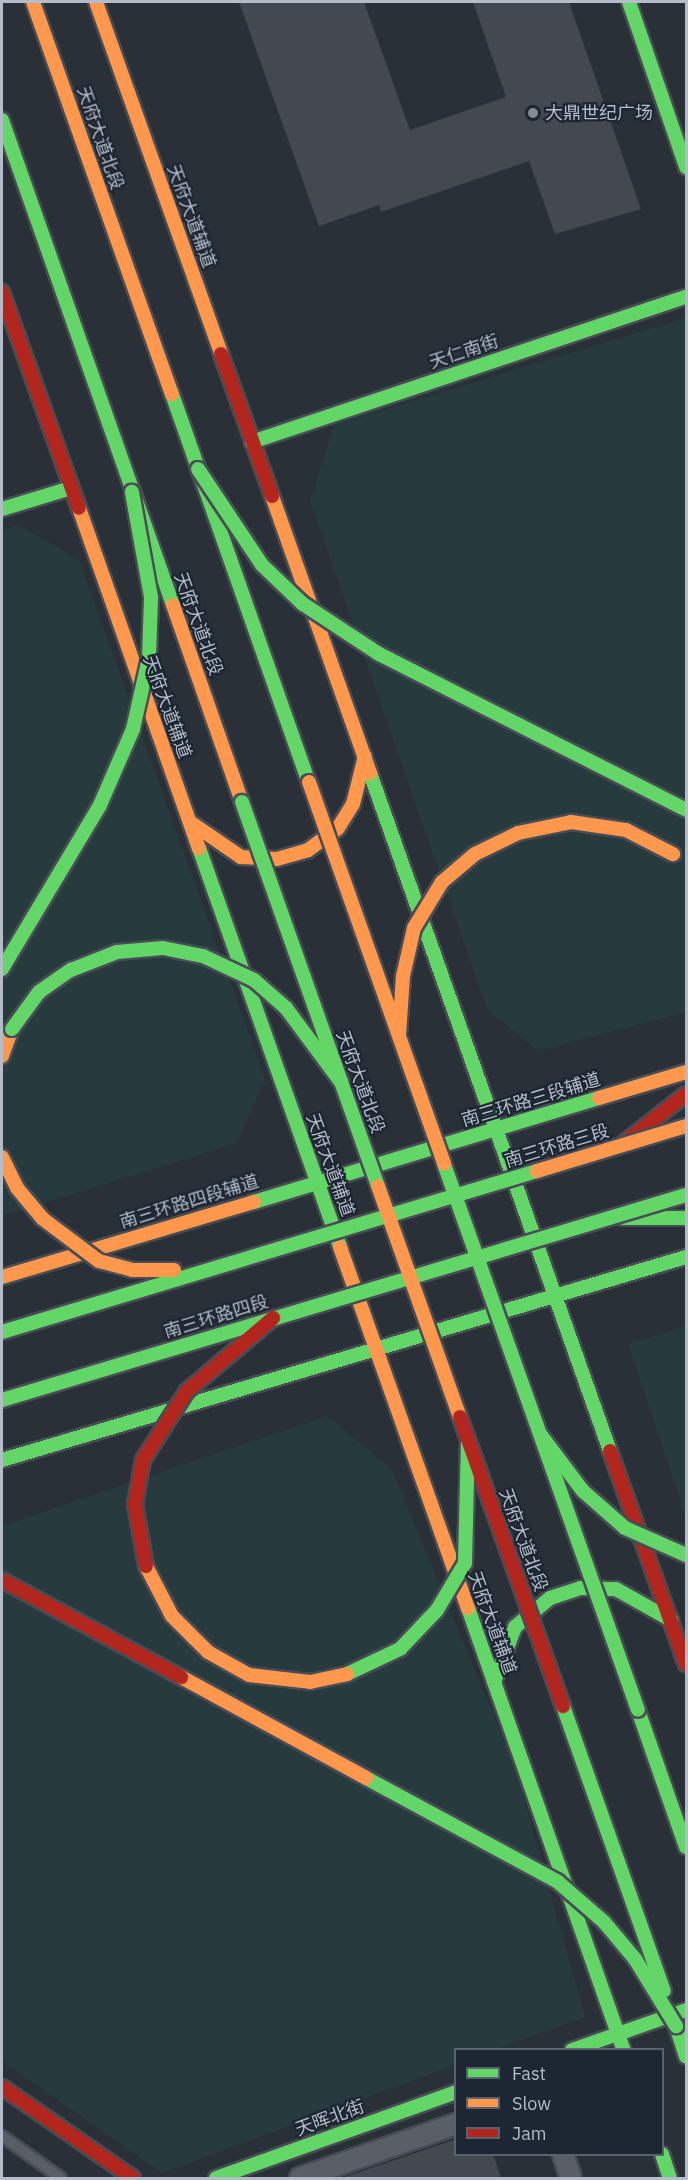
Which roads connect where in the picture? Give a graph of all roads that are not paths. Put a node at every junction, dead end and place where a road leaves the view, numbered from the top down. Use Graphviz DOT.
graph roads {
  1 [pos="33,2"];
  2 [pos="96,2"];
  3 [pos="629,2"];
  4 [pos="2,120"];
  5 [pos="687,167"];
  6 [pos="2,292"];
  7 [pos="687,297"];
  8 [pos="252,442"];
  9 [pos="198,469"];
  10 [pos="71,488"];
  11 [pos="132,492"];
  12 [pos="2,509"];
  13 [pos="365,756"];
  14 [pos="687,810"];
  15 [pos="189,820"];
  16 [pos="687,869"];
  17 [pos="2,969"];
  18 [pos="399,1036"];
  19 [pos="2,1056"];
  20 [pos="687,1072"];
  21 [pos="341,1082"];
  22 [pos="687,1094"];
  23 [pos="687,1126"];
  24 [pos="499,1128"];
  25 [pos="620,1146"];
  26 [pos="2,1157"];
  27 [pos="386,1162"];
  28 [pos="317,1182"];
  29 [pos="687,1195"];
  30 [pos="609,1218"];
  31 [pos="687,1218"];
  32 [pos="687,1257"];
  33 [pos="208,1270"];
  34 [pos="2,1277"];
  35 [pos="557,1295"];
  36 [pos="273,1318"];
  37 [pos="2,1332"];
  38 [pos="376,1349"];
  39 [pos="2,1400"];
  40 [pos="540,1434"];
  41 [pos="468,1440"];
  42 [pos="2,1460"];
  43 [pos="687,1555"];
  44 [pos="2,1580"];
  45 [pos="671,1620"];
  46 [pos="687,1664"];
  47 [pos="494,1682"];
  48 [pos="687,1846"];
  49 [pos="687,2010"];
  50 [pos="676,2026"];
  51 [pos="618,2033"];
  52 [pos="575,2048"];
  53 [pos="624,2048"];
  54 [pos="687,2056"];
  55 [pos="2,2087"];
  56 [pos="454,2093"];
  57 [pos="454,2125"];
  58 [pos="2,2136"];
  59 [pos="564,2156"];
  60 [pos="663,2156"];
  61 [pos="61,2178"];
  62 [pos="133,2178"];
  63 [pos="216,2178"];
  64 [pos="300,2178"];
  65 [pos="571,2178"];
  66 [pos="670,2178"];
  1 -- 9 [label="main road, 天府大道北段"];
  2 -- 8 [label="main road, 天府大道辅道"];
  3 -- 5 [label="main road"];
  4 -- 11 [label="main road, 天府大道北段"];
  6 -- 10 [label="main road, 天府大道辅道"];
  7 -- 8 [label="main road, 天仁南街"];
  8 -- 13 [label="main road, 天府大道辅道"];
  9 -- 14 [label="main road, bridge"];
  9 -- 18 [label="main road, 天府大道北段, bridge"];
  10 -- 12 [label="main road"];
  10 -- 15 [label="main road, 天府大道辅道"];
  11 -- 17 [label="main road, bridge"];
  11 -- 21 [label="main road, 天府大道北段, bridge"];
  13 -- 15 [label="main road"];
  13 -- 24 [label="main road, 天府大道辅道"];
  15 -- 28 [label="main road, 天府大道辅道"];
  16 -- 18 [label="main road, bridge"];
  18 -- 40 [label="main road, 天府大道北段, bridge"];
  19 -- 21 [label="main road, bridge"];
  20 -- 24 [label="main road, 南三环路三段辅道"];
  21 -- 41 [label="main road, 天府大道北段, bridge"];
  22 -- 25 [label="main road"];
  23 -- 25 [label="main road, 南三环路三段, bridge"];
  24 -- 27 [label="main road, 南三环路三段辅道"];
  24 -- 35 [label="main road, 天府大道辅道"];
  25 -- 33 [label="main road, 南三环路三段, bridge"];
  26 -- 33 [label="main road, bridge"];
  27 -- 28 [label="main road, 南三环路四段辅道"];
  28 -- 34 [label="main road, 南三环路四段辅道"];
  28 -- 38 [label="main road, 天府大道辅道"];
  29 -- 30 [label="main road, bridge"];
  30 -- 31 [label="main road, bridge"];
  30 -- 36 [label="main road, 南三环路四段, bridge"];
  32 -- 35 [label="main road"];
  33 -- 37 [label="main road, bridge"];
  35 -- 38 [label="main road"];
  35 -- 45 [label="main road, 天府大道辅道"];
  36 -- 39 [label="main road, 南三环路四段, bridge"];
  36 -- 41 [label="main road, bridge"];
  38 -- 42 [label="main road"];
  38 -- 47 [label="main road, 天府大道辅道"];
  40 -- 43 [label="main road, bridge"];
  40 -- 48 [label="main road, 天府大道北段, bridge"];
  41 -- 50 [label="main road, 天府大道北段, bridge"];
  44 -- 50 [label="main road, bridge"];
  45 -- 46 [label="main road, 天府大道辅道"];
  45 -- 47 [label="main road"];
  47 -- 51 [label="main road, 天府大道辅道"];
  49 -- 51 [label="main road"];
  50 -- 54 [label="main road, 天府大道北段"];
  51 -- 52 [label="main road"];
  51 -- 53 [label="main road, 天府大道辅道"];
  55 -- 62 [label="main road"];
  56 -- 63 [label="main road, 天晖北街"];
  57 -- 64 [label="street"];
  58 -- 61 [label="lane"];
  59 -- 65 [label="street"];
  60 -- 66 [label="main road"];
}
